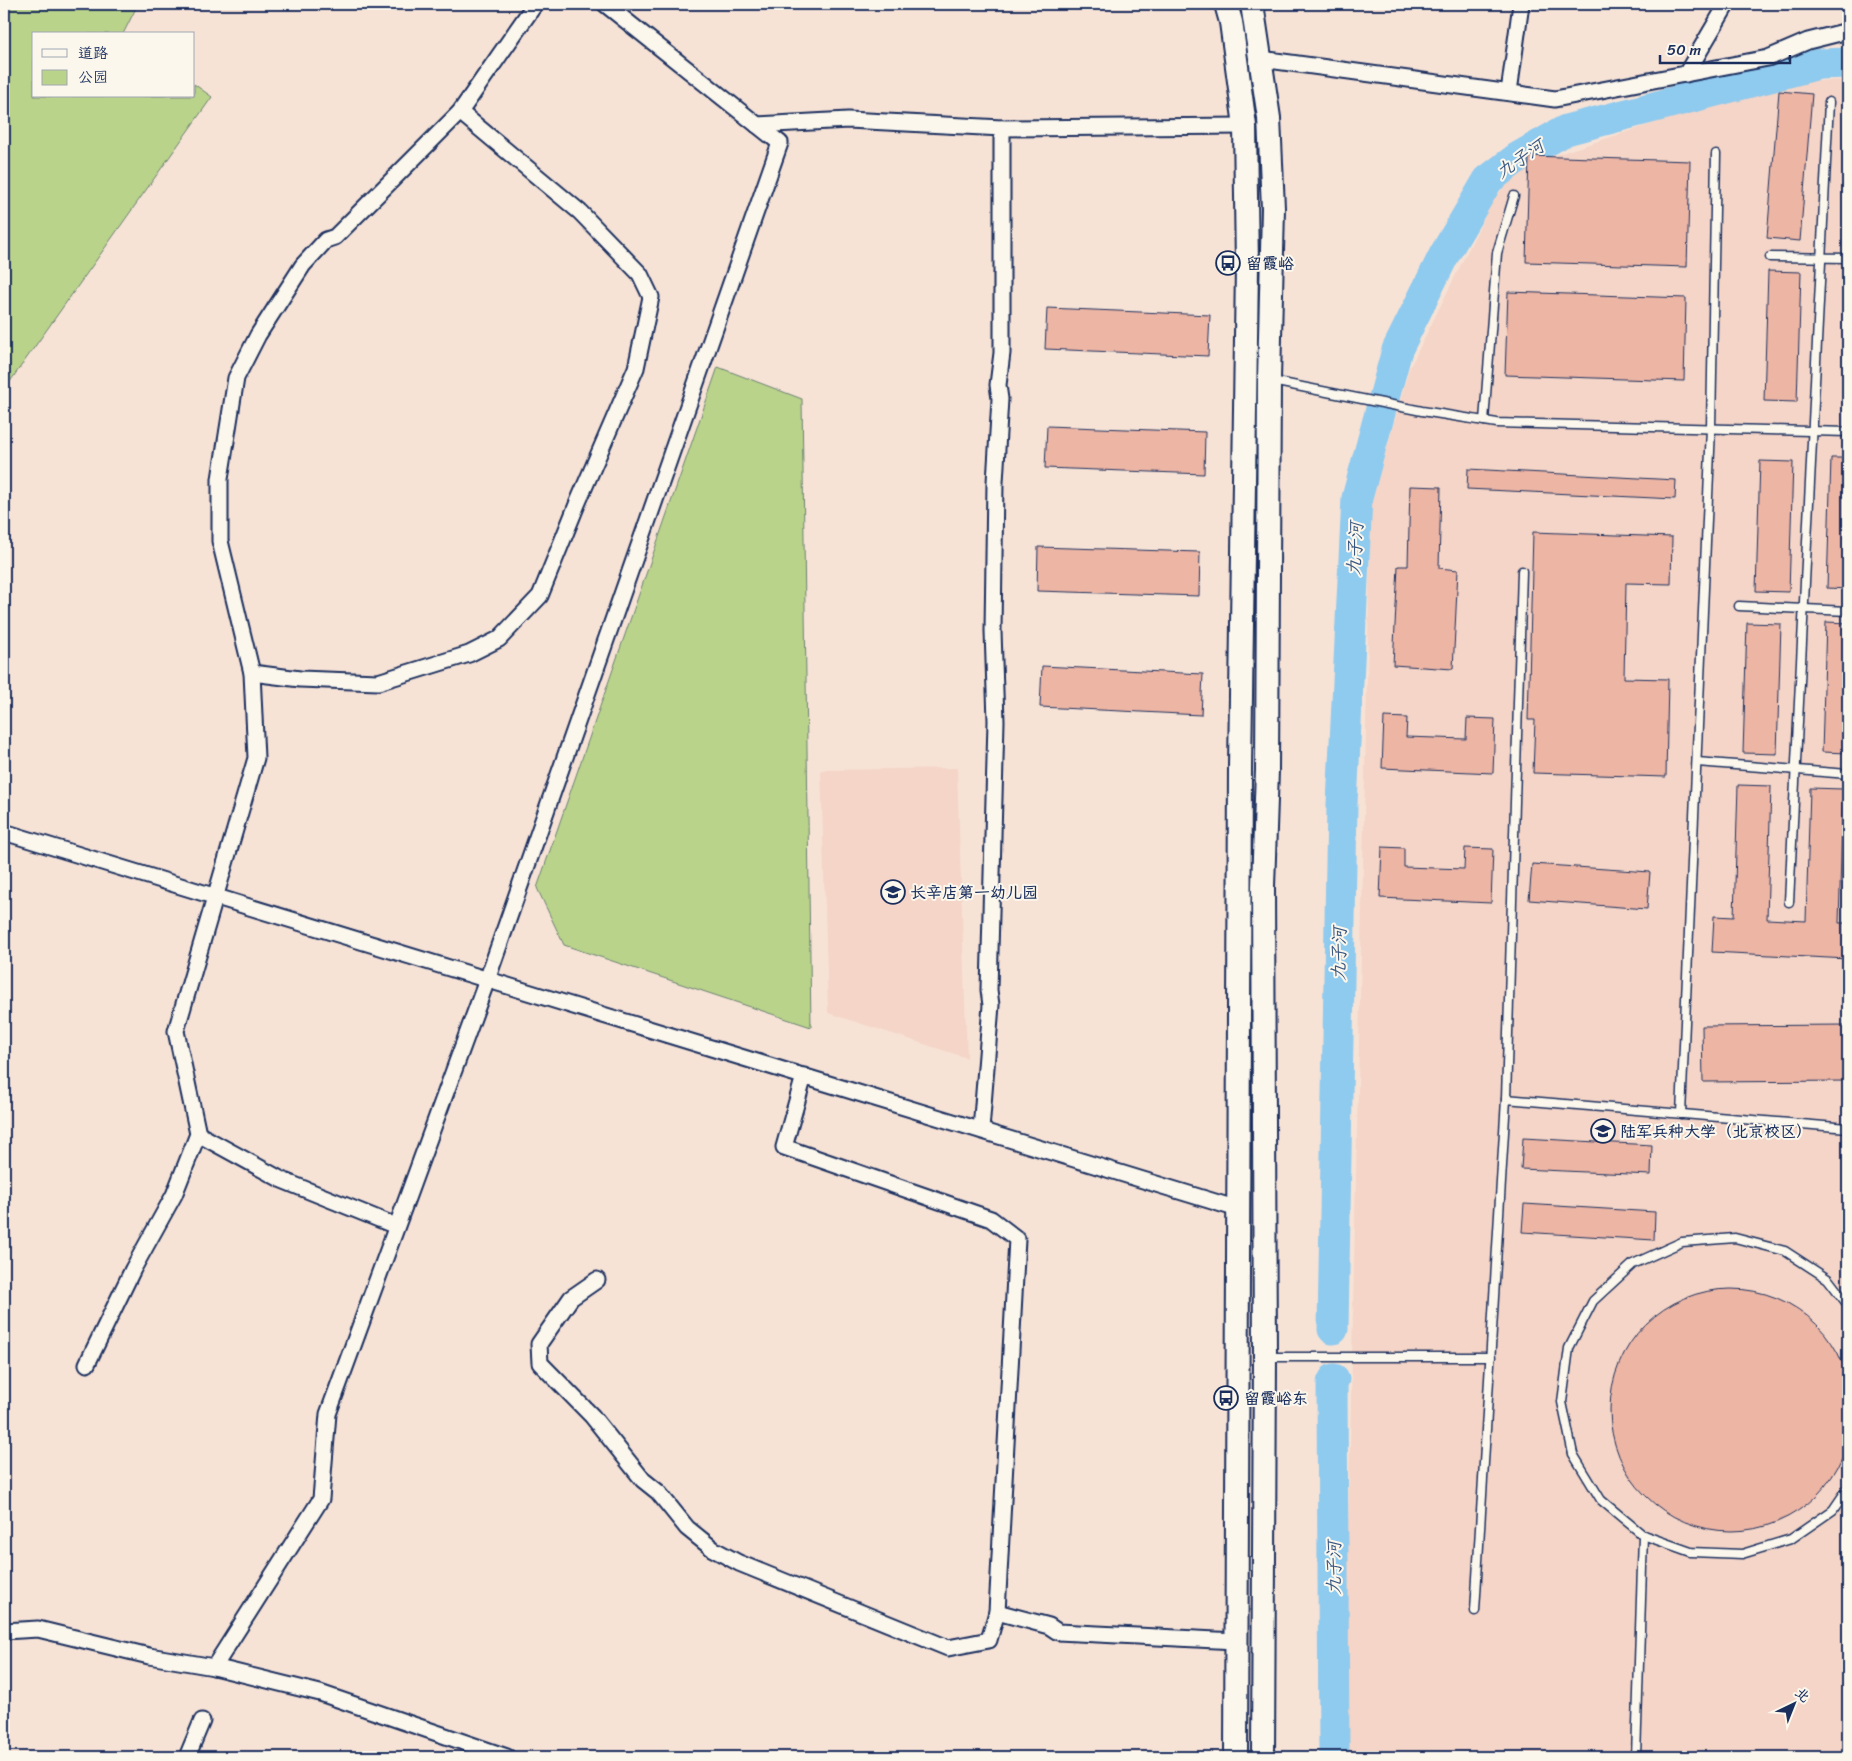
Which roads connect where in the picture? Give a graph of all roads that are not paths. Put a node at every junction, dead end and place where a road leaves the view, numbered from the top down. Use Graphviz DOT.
graph roads {
  1 [pos="534,4"];
  2 [pos="605,4"];
  3 [pos="1226,4"];
  4 [pos="1252,4"];
  5 [pos="1521,4"];
  6 [pos="1727,4"];
  7 [pos="1848,31"];
  8 [pos="1261,59"];
  9 [pos="1686,74"];
  10 [pos="1510,92"];
  11 [pos="1829,102"];
  12 [pos="460,112"];
  13 [pos="758,125"];
  14 [pos="1245,126"];
  15 [pos="1002,128"];
  16 [pos="1716,154"];
  17 [pos="1514,196"];
  18 [pos="1770,257"];
  19 [pos="1821,257"];
  20 [pos="1848,258"];
  21 [pos="1269,380"];
  22 [pos="1484,421"];
  23 [pos="1711,428"];
  24 [pos="1812,431"];
  25 [pos="1848,432"];
  26 [pos="1522,571"];
  27 [pos="1739,606"];
  28 [pos="1804,609"];
  29 [pos="1848,611"];
  30 [pos="252,673"];
  31 [pos="1696,762"];
  32 [pos="1796,770"];
  33 [pos="1848,774"];
  34 [pos="4,832"];
  35 [pos="215,897"];
  36 [pos="1789,902"];
  37 [pos="487,980"];
  38 [pos="804,1076"];
  39 [pos="1506,1099"];
  40 [pos="1681,1114"];
  41 [pos="1848,1128"];
  42 [pos="981,1130"];
  43 [pos="198,1134"];
  44 [pos="1238,1209"];
  45 [pos="396,1226"];
  46 [pos="597,1280"];
  47 [pos="1848,1305"];
  48 [pos="1265,1357"];
  49 [pos="1491,1357"];
  50 [pos="87,1364"];
  51 [pos="1848,1488"];
  52 [pos="1643,1535"];
  53 [pos="1475,1611"];
  54 [pos="997,1612"];
  55 [pos="4,1631"];
  56 [pos="1236,1641"];
  57 [pos="214,1667"];
  58 [pos="202,1721"];
  59 [pos="187,1757"];
  60 [pos="508,1757"];
  61 [pos="1236,1757"];
  62 [pos="1263,1757"];
  63 [pos="1636,1757"];
  1 -- 12 [label="street"];
  2 -- 13 [label="street"];
  3 -- 14 [label="main road"];
  4 -- 8 [label="main road"];
  5 -- 10 [label="street"];
  6 -- 9 [label="street"];
  7 -- 9 [label="street"];
  8 -- 10 [label="street"];
  8 -- 21 [label="main road"];
  9 -- 10 [label="street"];
  11 -- 19 [label="lane"];
  12 -- 30 [label="street"];
  12 -- 30 [label="street"];
  13 -- 15 [label="street"];
  13 -- 37 [label="street"];
  14 -- 15 [label="street"];
  14 -- 44 [label="main road"];
  15 -- 42 [label="street"];
  16 -- 23 [label="lane"];
  17 -- 22 [label="lane"];
  18 -- 19 [label="lane"];
  19 -- 20 [label="lane"];
  19 -- 24 [label="lane"];
  21 -- 22 [label="lane"];
  21 -- 48 [label="main road"];
  22 -- 23 [label="lane"];
  23 -- 24 [label="lane"];
  23 -- 31 [label="lane"];
  24 -- 25 [label="lane"];
  24 -- 28 [label="lane"];
  26 -- 39 [label="lane"];
  27 -- 28 [label="lane"];
  28 -- 29 [label="lane"];
  28 -- 32 [label="lane"];
  30 -- 35 [label="street"];
  31 -- 32 [label="lane"];
  31 -- 40 [label="lane"];
  32 -- 33 [label="lane"];
  32 -- 36 [label="lane"];
  34 -- 35 [label="street"];
  35 -- 37 [label="street"];
  35 -- 43 [label="street"];
  37 -- 38 [label="street"];
  37 -- 45 [label="street"];
  38 -- 42 [label="street"];
  38 -- 54 [label="street"];
  39 -- 40 [label="lane"];
  39 -- 49 [label="lane"];
  40 -- 41 [label="lane"];
  42 -- 44 [label="street"];
  43 -- 45 [label="street"];
  43 -- 50 [label="street"];
  44 -- 56 [label="main road"];
  45 -- 57 [label="street"];
  46 -- 54 [label="street"];
  47 -- 52 [label="lane"];
  48 -- 49 [label="lane"];
  48 -- 62 [label="main road"];
  49 -- 53 [label="lane"];
  51 -- 52 [label="lane"];
  52 -- 63 [label="lane"];
  54 -- 56 [label="street"];
  55 -- 57 [label="street"];
  56 -- 61 [label="main road"];
  57 -- 60 [label="street"];
  58 -- 59 [label="street"];
}
